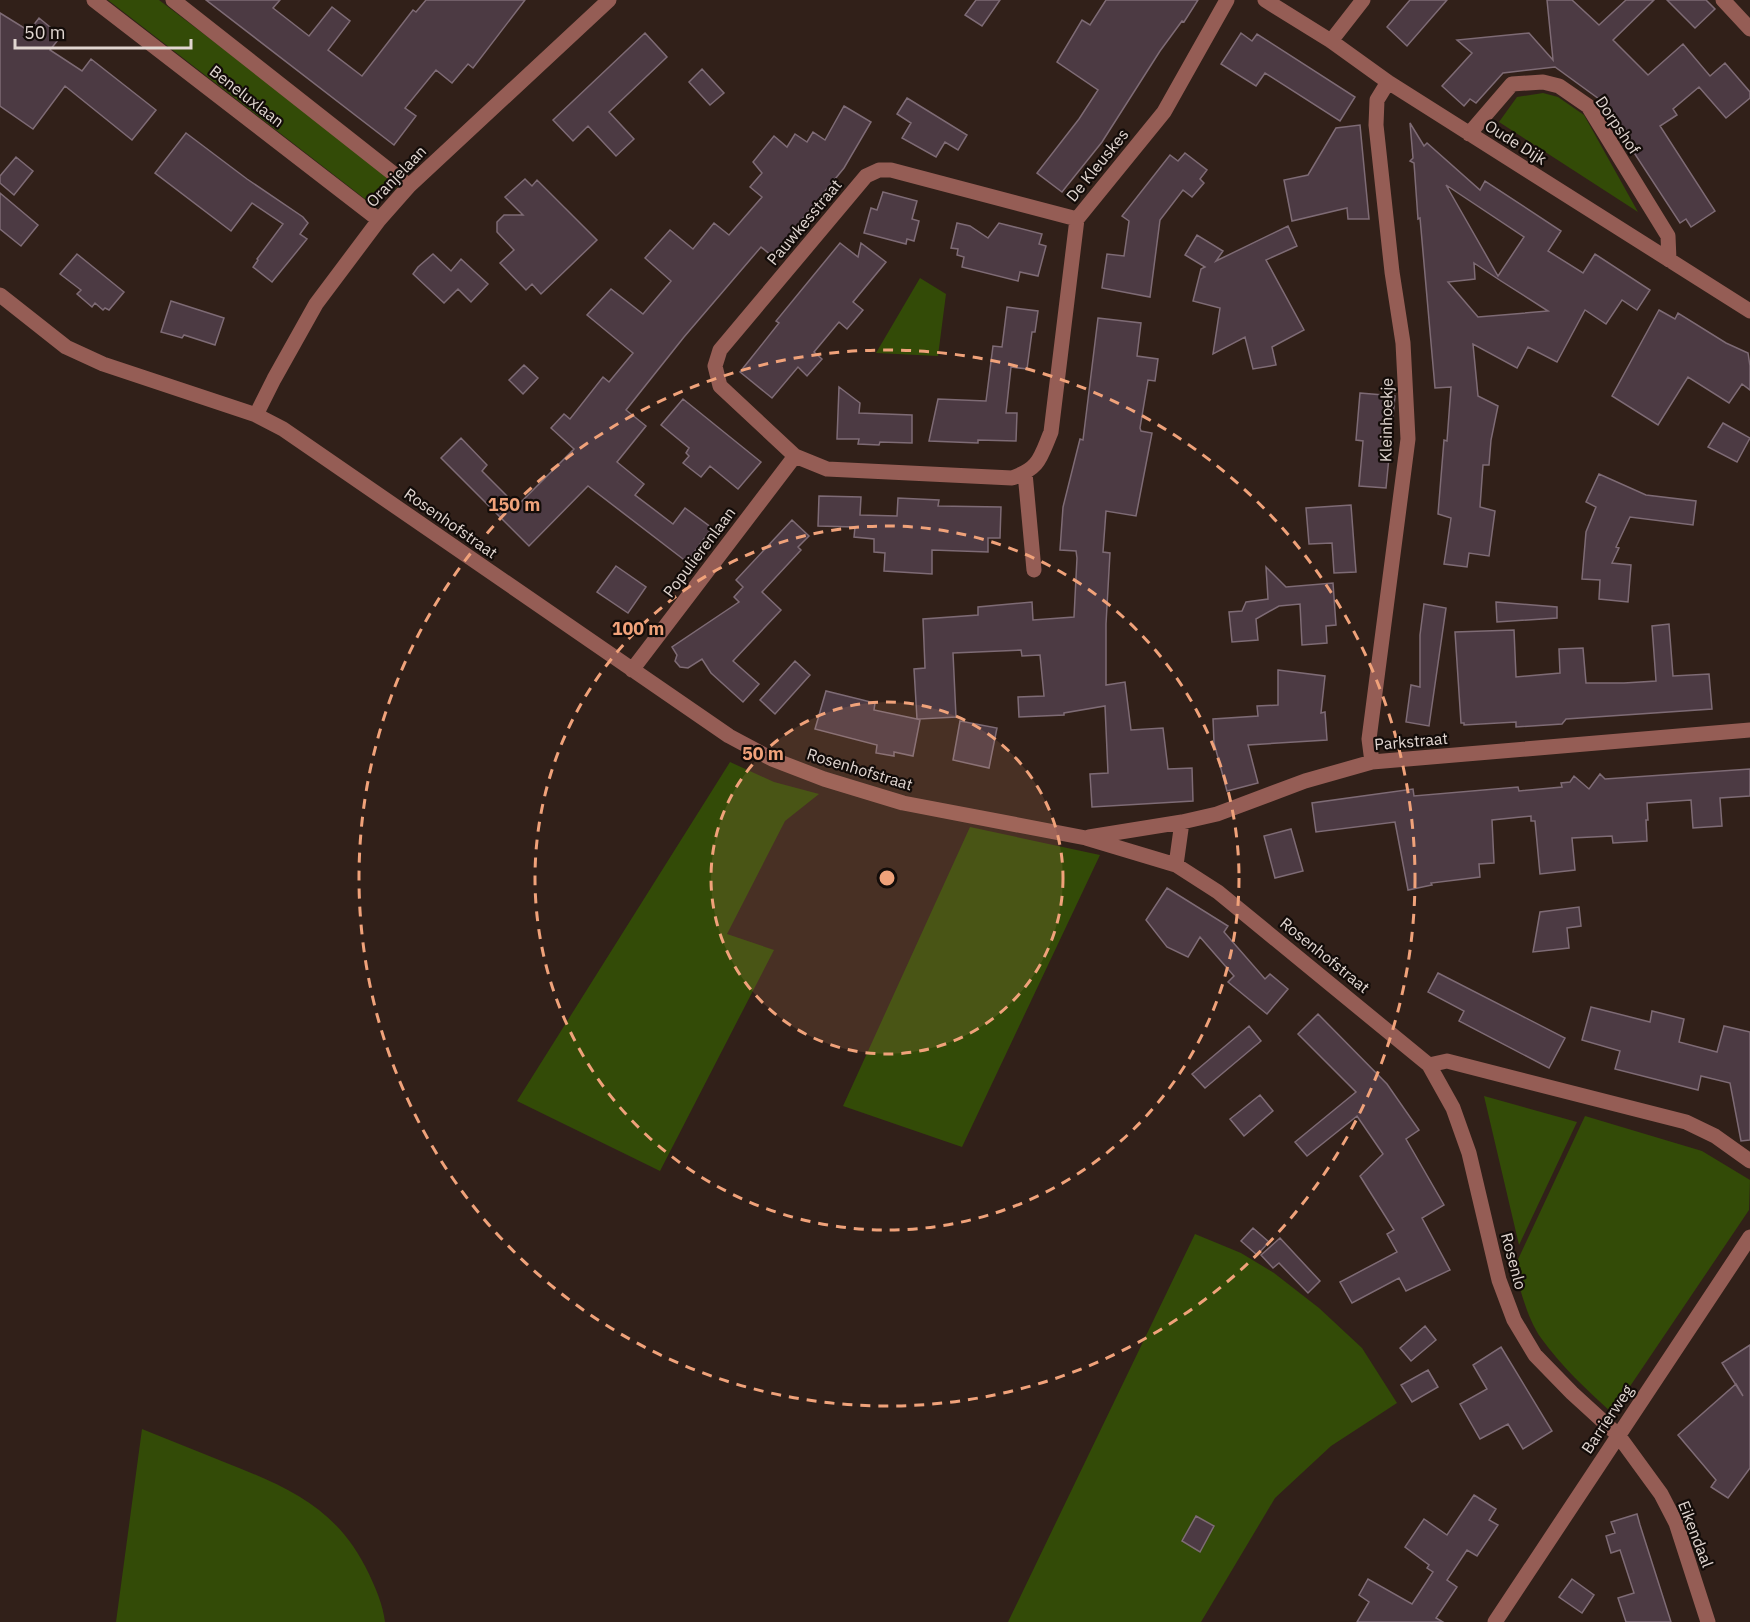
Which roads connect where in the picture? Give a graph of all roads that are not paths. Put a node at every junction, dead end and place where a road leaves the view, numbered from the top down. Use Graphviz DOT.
graph roads {
  1 [pos="94,0"];
  2 [pos="173,0"];
  3 [pos="609,0"];
  4 [pos="1227,0"];
  5 [pos="1265,0"];
  6 [pos="1363,0"];
  7 [pos="1723,0"];
  8 [pos="1750,29"];
  9 [pos="1332,41"];
  10 [pos="1388,82"];
  11 [pos="1469,134"];
  12 [pos="409,186"];
  13 [pos="1077,219"];
  14 [pos="379,220"];
  15 [pos="1669,260"];
  16 [pos="0,295"];
  17 [pos="1750,311"];
  18 [pos="256,415"];
  19 [pos="795,456"];
  20 [pos="1025,473"];
  21 [pos="1034,570"];
  22 [pos="632,670"];
  23 [pos="1750,730"];
  24 [pos="1372,762"];
  25 [pos="1182,822"];
  26 [pos="1086,838"];
  27 [pos="1176,865"];
  28 [pos="1429,1065"];
  29 [pos="1750,1161"];
  30 [pos="1750,1237"];
  31 [pos="1618,1435"];
  32 [pos="1494,1622"];
  33 [pos="1708,1622"];
  1 -- 14 [label="street, Beneluxlaan"];
  2 -- 12 [label="street, Beneluxlaan"];
  3 -- 12 [label="street, Oranjelaan"];
  4 -- 13 [label="street, De Kleuskes"];
  5 -- 9 [label="street, Oude Dijk"];
  6 -- 9 [label="street"];
  7 -- 8 [label="street"];
  9 -- 10 [label="street, Oude Dijk"];
  10 -- 11 [label="street, Oude Dijk"];
  10 -- 24 [label="street, Kleinhoekje"];
  11 -- 15 [label="street, Oude Dijk"];
  11 -- 15 [label="street, Dorpshof"];
  12 -- 14 [label="street, Oranjelaan"];
  13 -- 19 [label="street, Pauwkesstraat"];
  13 -- 20 [label="street, De Kleuskes"];
  14 -- 18 [label="street, Oranjelaan"];
  15 -- 17 [label="street, Oude Dijk"];
  16 -- 18 [label="street, Rosenhofstraat"];
  18 -- 22 [label="street, Rosenhofstraat"];
  19 -- 20 [label="street"];
  19 -- 22 [label="street, Populierenlaan"];
  20 -- 21 [label="street"];
  22 -- 26 [label="street, Rosenhofstraat"];
  23 -- 24 [label="street, Parkstraat"];
  24 -- 25 [label="street, Parkstraat"];
  25 -- 26 [label="street, Parkstraat"];
  25 -- 27 [label="street"];
  26 -- 27 [label="street, Rosenhofstraat"];
  27 -- 28 [label="street, Rosenhofstraat"];
  28 -- 29 [label="street"];
  28 -- 31 [label="street, Rosenlo"];
  30 -- 31 [label="street, Barrierweg"];
  31 -- 32 [label="street, Barrierweg"];
  31 -- 33 [label="street, Eikendaal"];
}
